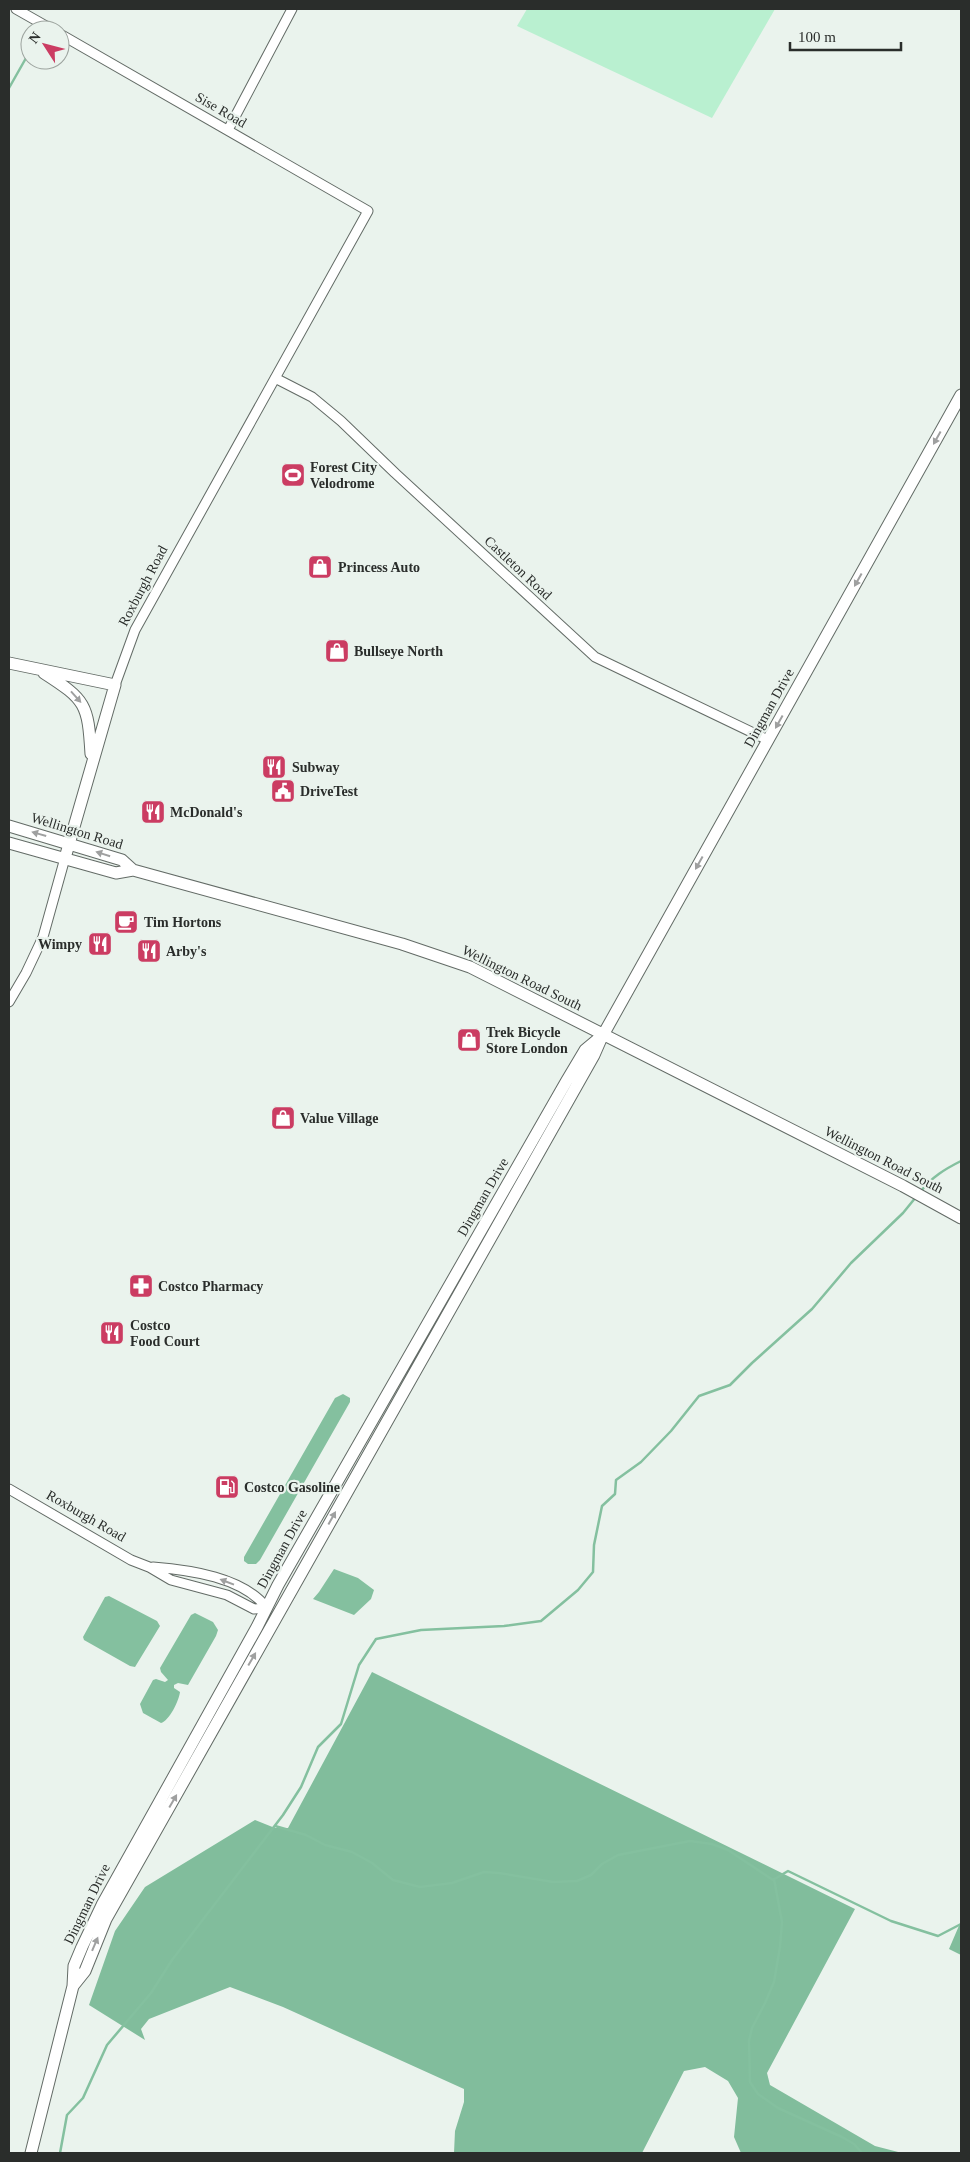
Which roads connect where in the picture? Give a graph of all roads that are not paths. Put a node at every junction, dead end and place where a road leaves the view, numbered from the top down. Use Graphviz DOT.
graph roads {
  1 [pos="16,9"];
  2 [pos="292,9"];
  3 [pos="35,20"];
  4 [pos="70,40"];
  5 [pos="228,130"];
  6 [pos="368,211"];
  7 [pos="275,378"];
  8 [pos="961,396"];
  9 [pos="9,662"];
  10 [pos="37,668"];
  11 [pos="115,685"];
  12 [pos="768,740"];
  13 [pos="92,763"];
  14 [pos="9,826"];
  15 [pos="9,843"];
  16 [pos="69,843"];
  17 [pos="65,858"];
  18 [pos="133,870"];
  19 [pos="9,1002"];
  20 [pos="603,1034"];
  21 [pos="961,1218"];
  22 [pos="9,1489"];
  23 [pos="149,1567"];
  24 [pos="267,1608"];
  25 [pos="73,1986"];
  26 [pos="31,2153"];
  1 -- 3 [label="street"];
  2 -- 5 [label="street"];
  4 -- 5 [label="street, Sise Road"];
  5 -- 6 [label="street, Sise Road"];
  6 -- 7 [label="street, Roxburgh Road"];
  7 -- 11 [label="street, Roxburgh Road"];
  7 -- 12 [label="street, Castleton Road"];
  8 -- 12 [label="main road, Dingman Drive, one-way"];
  9 -- 10 [label="main road"];
  10 -- 11 [label="main road"];
  10 -- 13 [label="main road, one-way"];
  11 -- 13 [label="main road, Roxburgh Road"];
  12 -- 20 [label="main road, Dingman Drive, one-way"];
  13 -- 16 [label="main road, Roxburgh Road"];
  16 -- 14 [label="main road, Wellington Road, one-way"];
  15 -- 17 [label="main road, Wellington Road South"];
  16 -- 17 [label="main road, Roxburgh Road"];
  18 -- 16 [label="main road, Wellington Road, one-way"];
  17 -- 18 [label="main road, Wellington Road South"];
  17 -- 19 [label="street, Roxburgh Road"];
  18 -- 20 [label="main road, Wellington Road South"];
  20 -- 21 [label="main road, Wellington Road South"];
  20 -- 24 [label="main road, Dingman Drive"];
  25 -- 20 [label="main road, Dingman Drive, one-way"];
  22 -- 23 [label="street, Roxburgh Road"];
  23 -- 24 [label="street, Roxburgh Road"];
  24 -- 23 [label="street, Roxburgh Road, one-way"];
  24 -- 25 [label="main road, Dingman Drive"];
  25 -- 26 [label="main road, Dingman Drive"];
}
